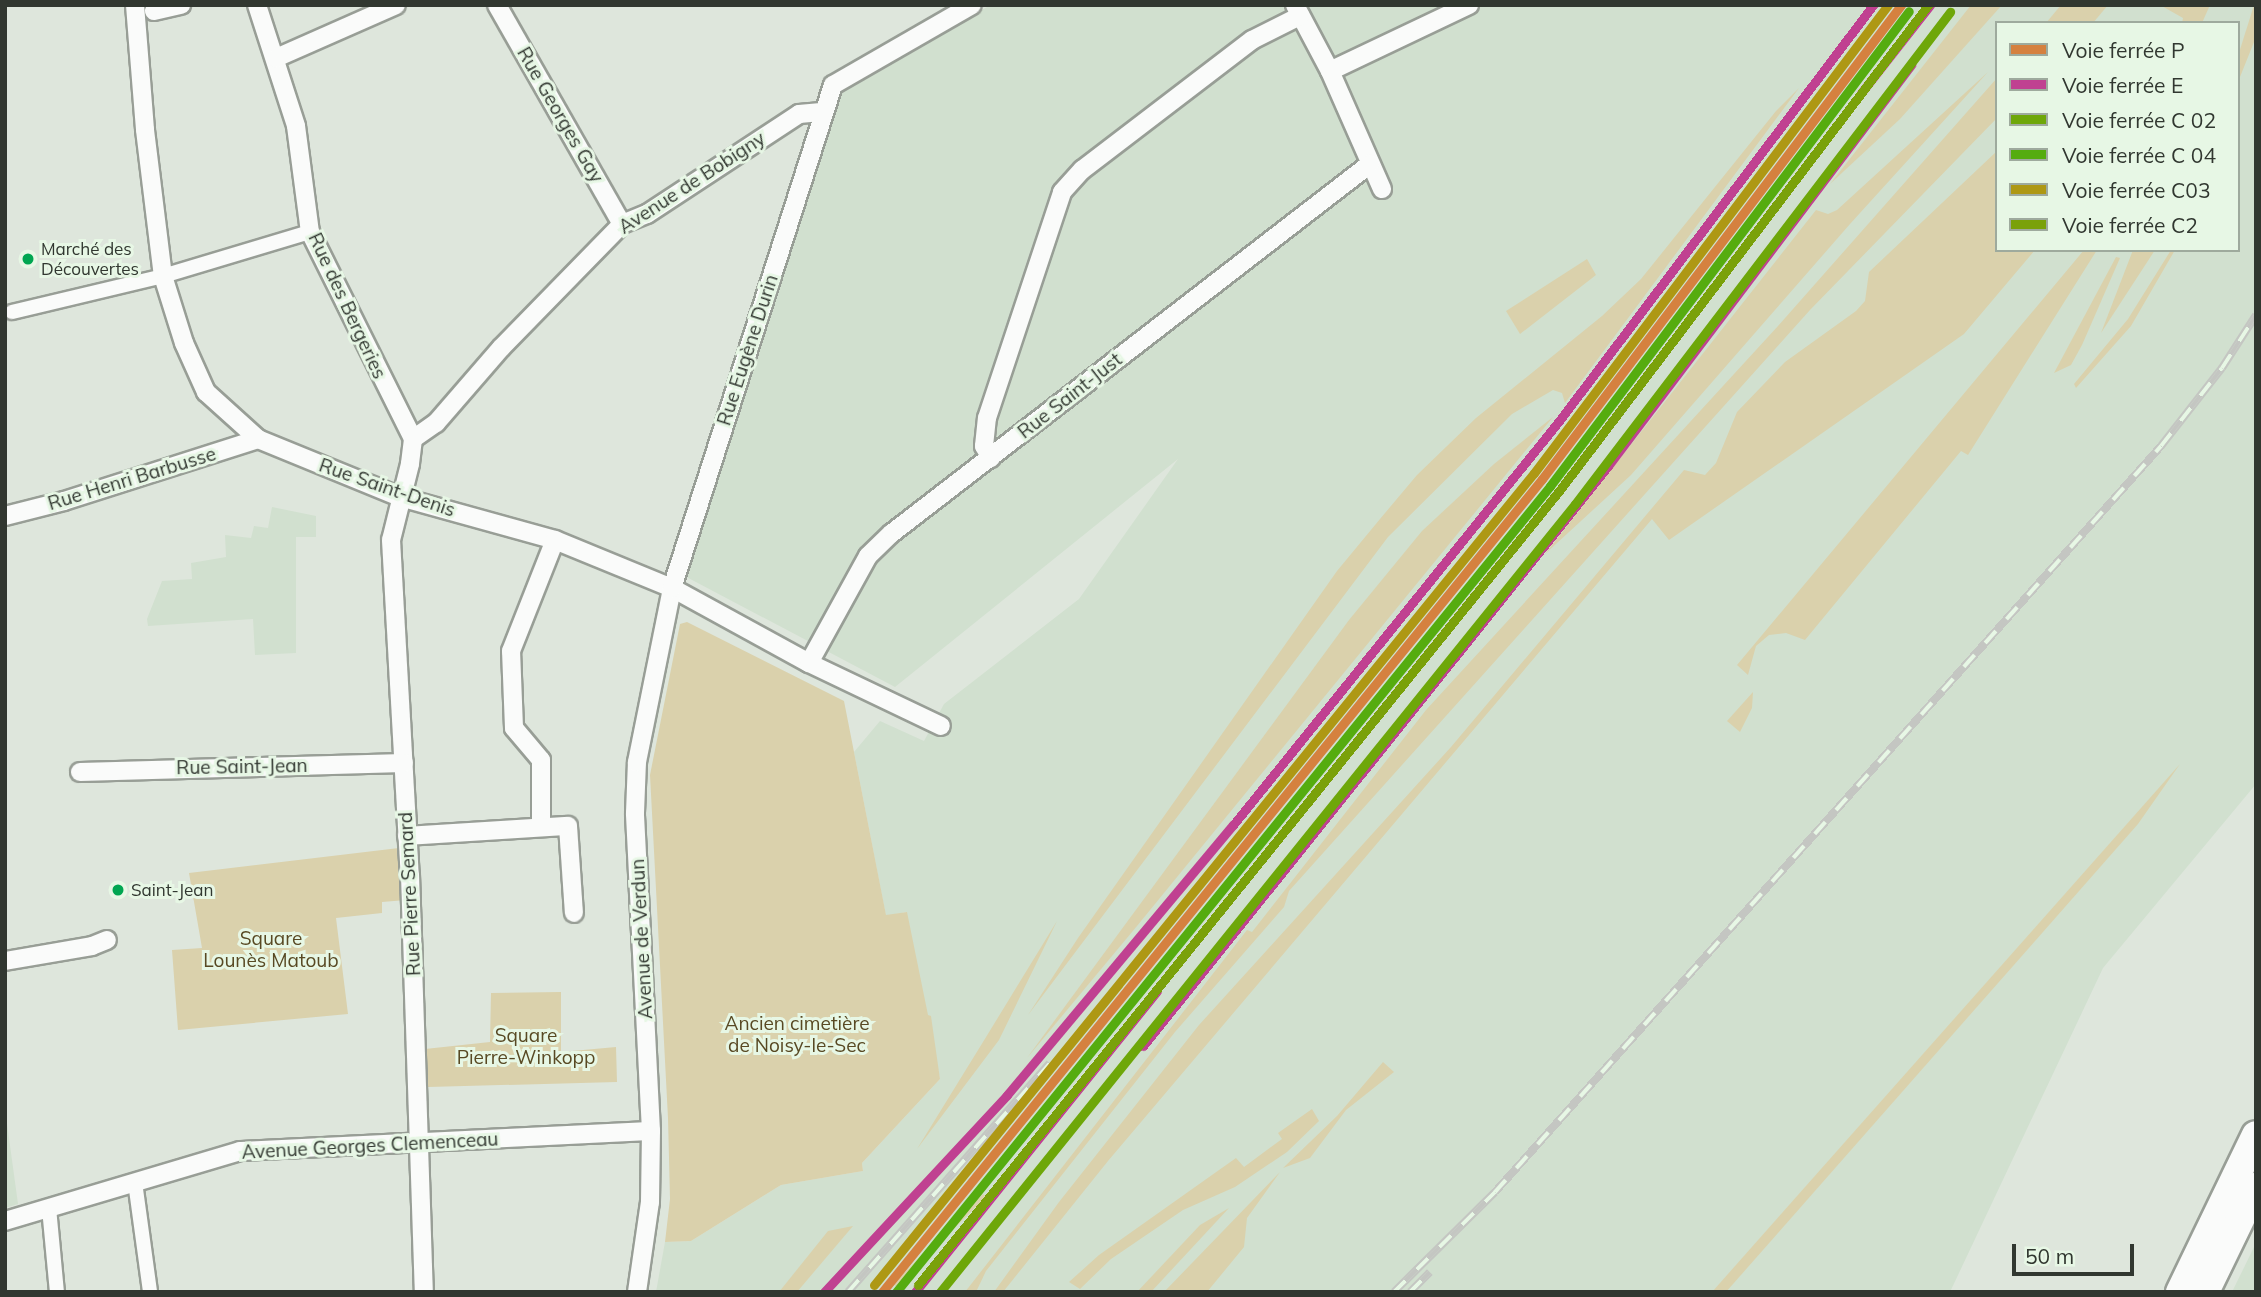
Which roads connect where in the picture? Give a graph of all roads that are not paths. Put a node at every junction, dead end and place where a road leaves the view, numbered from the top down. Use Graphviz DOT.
graph roads {
  1 [pos="135,5"];
  2 [pos="181,5"];
  3 [pos="257,5"];
  4 [pos="396,5"];
  5 [pos="498,5"];
  6 [pos="972,5"];
  7 [pos="1469,5"];
  8 [pos="154,11"];
  9 [pos="1297,11"];
  10 [pos="276,58"];
  11 [pos="1331,71"];
  12 [pos="824,111"];
  13 [pos="1370,164"];
  14 [pos="1382,189"];
  15 [pos="622,224"];
  16 [pos="310,232"];
  17 [pos="163,276"];
  18 [pos="12,312"];
  19 [pos="258,439"];
  20 [pos="413,439"];
  21 [pos="990,458"];
  22 [pos="400,496"];
  23 [pos="5,516"];
  24 [pos="555,540"];
  25 [pos="673,589"];
  26 [pos="809,663"];
  27 [pos="941,726"];
  28 [pos="404,764"];
  29 [pos="80,772"];
  30 [pos="541,825"];
  31 [pos="407,836"];
  32 [pos="574,913"];
  33 [pos="107,940"];
  34 [pos="5,961"];
  35 [pos="651,1131"];
  36 [pos="2256,1135"];
  37 [pos="419,1142"];
  38 [pos="135,1182"];
  39 [pos="2256,1187"];
  40 [pos="49,1208"];
  41 [pos="5,1221"];
  42 [pos="57,1292"];
  43 [pos="150,1292"];
  44 [pos="424,1292"];
  45 [pos="637,1292"];
  46 [pos="2180,1292"];
  47 [pos="2205,1292"];
  1 -- 17 [label="street, Rue Saint-Denis"];
  2 -- 8 [label="street"];
  3 -- 10 [label="street, Rue des Bergeries"];
  4 -- 10 [label="street"];
  5 -- 15 [label="street, Rue Georges Gay"];
  6 -- 12 [label="street"];
  7 -- 11 [label="street"];
  9 -- 11 [label="street"];
  9 -- 21 [label="street"];
  10 -- 16 [label="street, Rue des Bergeries"];
  11 -- 13 [label="street"];
  12 -- 15 [label="street, Avenue de Bobigny"];
  12 -- 25 [label="street, Rue Eugène Durin"];
  13 -- 14 [label="street"];
  13 -- 21 [label="street, Rue Saint-Just"];
  15 -- 20 [label="street, Avenue de Bobigny"];
  16 -- 17 [label="street"];
  16 -- 20 [label="street, Rue des Bergeries"];
  17 -- 18 [label="street"];
  17 -- 19 [label="street, Rue Saint-Denis"];
  19 -- 22 [label="street, Rue Saint-Denis"];
  19 -- 23 [label="street, Rue Henri Barbusse"];
  20 -- 22 [label="street, Rue Pierre Semard"];
  21 -- 26 [label="street, Rue Saint-Just"];
  22 -- 24 [label="street, Rue Saint-Denis"];
  22 -- 28 [label="street, Rue Pierre Semard"];
  24 -- 25 [label="street, Rue Saint-Denis"];
  24 -- 30 [label="street"];
  25 -- 26 [label="street, Rue Saint-Denis"];
  25 -- 35 [label="street, Avenue de Verdun"];
  26 -- 27 [label="street, Rue Saint-Denis"];
  28 -- 29 [label="street, Rue Saint-Jean"];
  28 -- 31 [label="street, Rue Pierre Semard"];
  30 -- 31 [label="street"];
  30 -- 32 [label="street"];
  31 -- 37 [label="street, Rue Pierre Semard"];
  33 -- 34 [label="street"];
  35 -- 37 [label="street, Avenue Georges Clemenceau"];
  35 -- 45 [label="street, Avenue de Verdun"];
  36 -- 46 [label="main road"];
  37 -- 38 [label="street, Avenue Georges Clemenceau"];
  37 -- 44 [label="street, Rue Pierre Semard"];
  38 -- 40 [label="street, Avenue Georges Clemenceau"];
  38 -- 43 [label="street"];
  39 -- 47 [label="main road"];
  40 -- 41 [label="street, Avenue Georges Clemenceau"];
  40 -- 42 [label="street"];
}
